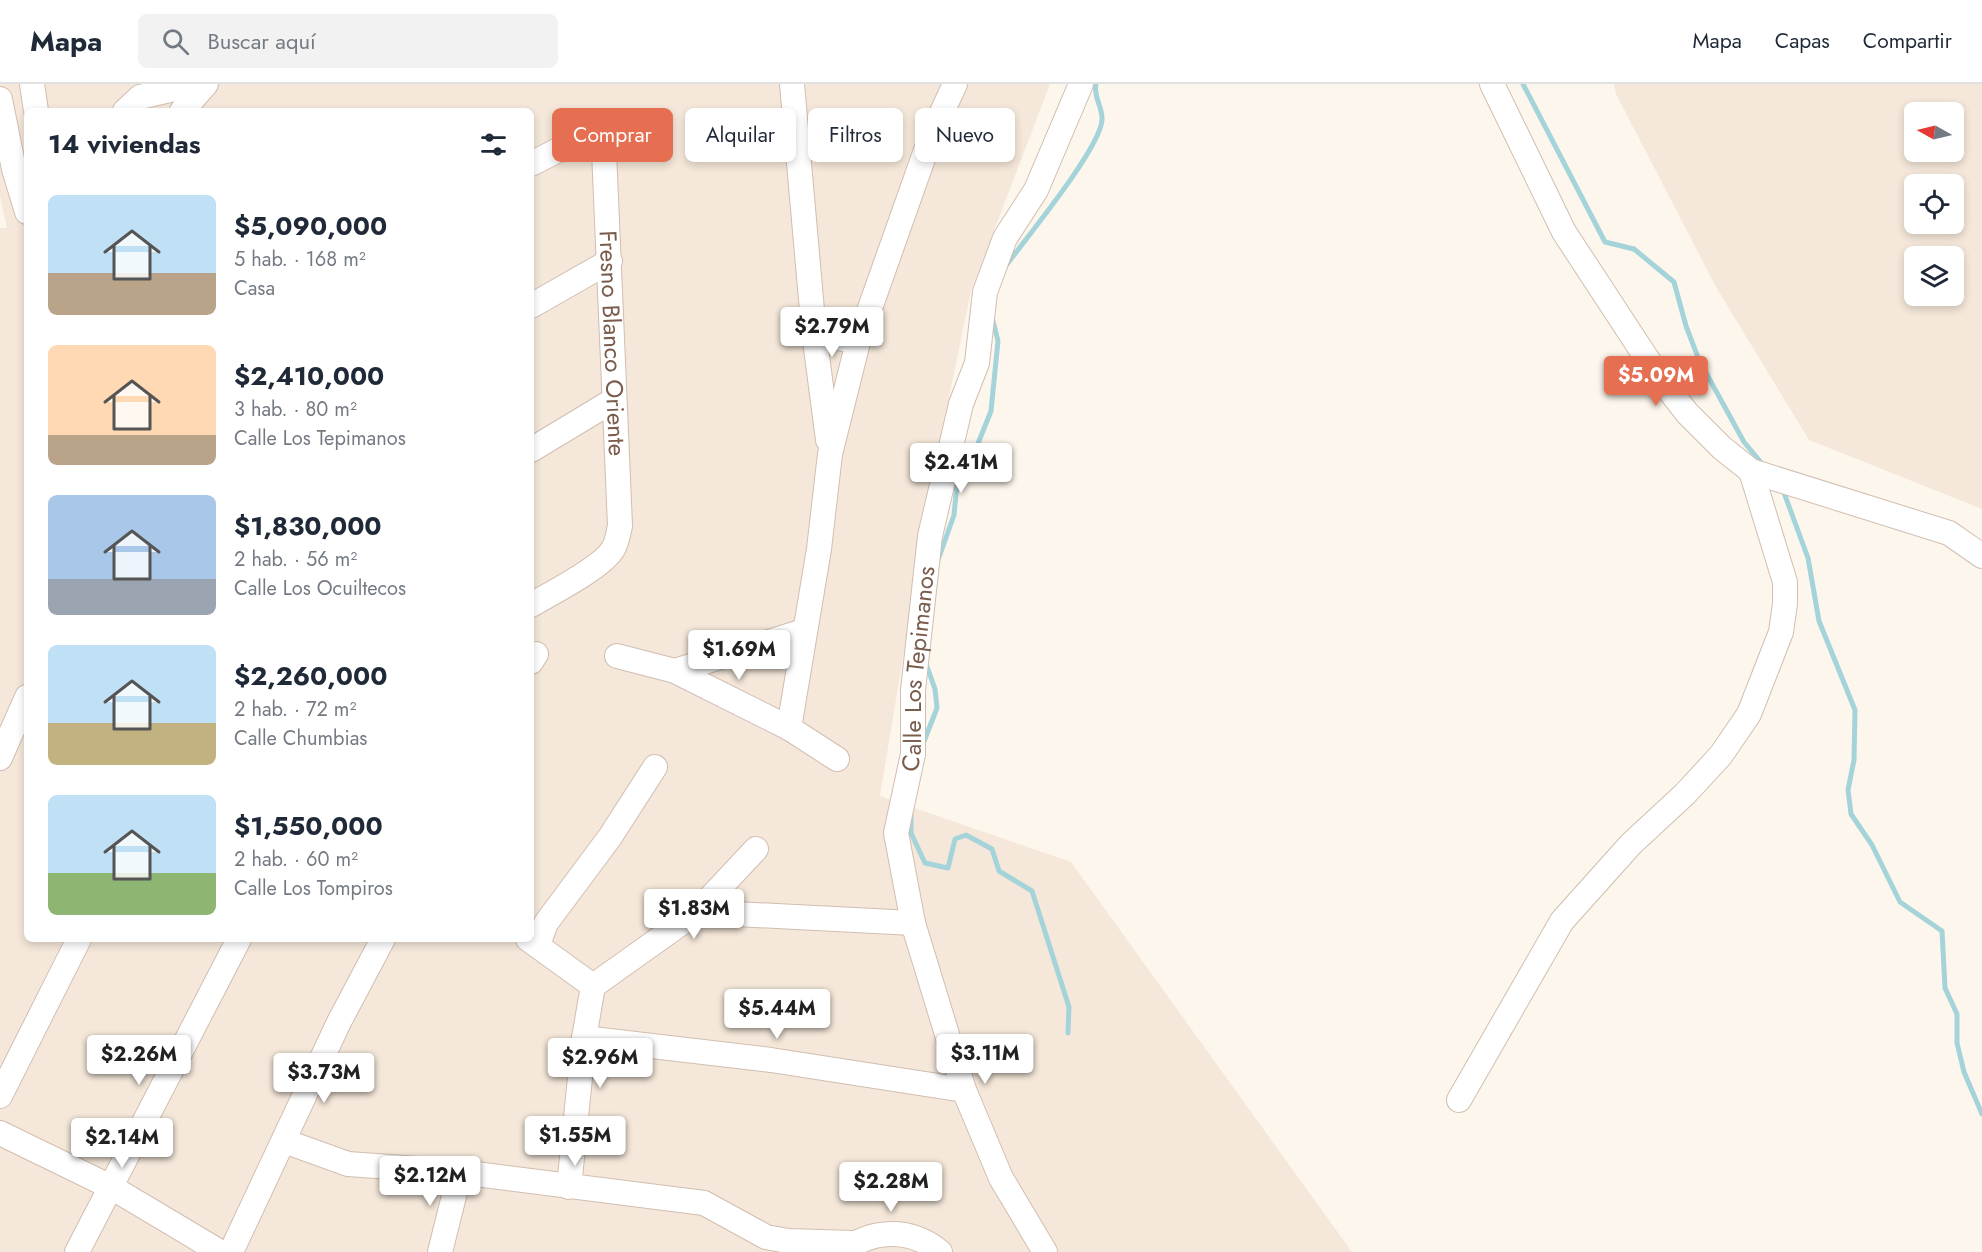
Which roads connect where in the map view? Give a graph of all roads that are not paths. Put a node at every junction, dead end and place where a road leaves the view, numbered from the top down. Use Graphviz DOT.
graph roads {
  1 [pos="32,84"];
  2 [pos="195,84"];
  3 [pos="206,84"];
  4 [pos="792,84"];
  5 [pos="955,84"];
  6 [pos="1082,84"];
  7 [pos="1492,84"];
  8 [pos="0,99"];
  9 [pos="36,108"];
  10 [pos="128,108"];
  11 [pos="185,108"];
  12 [pos="534,162"];
  13 [pos="24,202"];
  14 [pos="610,261"];
  15 [pos="534,304"];
  16 [pos="814,333"];
  17 [pos="858,342"];
  18 [pos="614,400"];
  19 [pos="534,448"];
  20 [pos="830,454"];
  21 [pos="1751,471"];
  22 [pos="1982,556"];
  23 [pos="534,603"];
  24 [pos="804,631"];
  25 [pos="617,656"];
  26 [pos="675,671"];
  27 [pos="24,704"];
  28 [pos="789,728"];
  29 [pos="0,758"];
  30 [pos="837,759"];
  31 [pos="655,767"];
  32 [pos="756,849"];
  33 [pos="698,912"];
  34 [pos="913,923"];
  35 [pos="534,941"];
  36 [pos="77,942"];
  37 [pos="237,942"];
  38 [pos="381,942"];
  39 [pos="533,942"];
  40 [pos="592,986"];
  41 [pos="584,1038"];
  42 [pos="964,1090"];
  43 [pos="0,1096"];
  44 [pos="1459,1100"];
  45 [pos="0,1133"];
  46 [pos="284,1141"];
  47 [pos="460,1172"];
  48 [pos="111,1187"];
  49 [pos="569,1187"];
  50 [pos="848,1247"];
  51 [pos="77,1252"];
  52 [pos="220,1252"];
  53 [pos="231,1252"];
  54 [pos="440,1252"];
  55 [pos="940,1252"];
  56 [pos="1045,1252"];
  1 -- 9 [label="street"];
  2 -- 10 [label="street"];
  3 -- 11 [label="street"];
  4 -- 16 [label="street"];
  5 -- 17 [label="street"];
  6 -- 34 [label="street, Calle Los Tepimanos"];
  7 -- 21 [label="street"];
  8 -- 13 [label="street"];
  12 -- 14 [label="street, Fresno Blanco Oriente"];
  14 -- 15 [label="street"];
  14 -- 18 [label="street, Fresno Blanco Oriente"];
  16 -- 17 [label="street"];
  16 -- 20 [label="street"];
  17 -- 20 [label="street"];
  18 -- 19 [label="street"];
  18 -- 23 [label="street, Fresno Blanco Oriente"];
  20 -- 24 [label="street"];
  21 -- 22 [label="street"];
  21 -- 44 [label="street"];
  24 -- 26 [label="street"];
  24 -- 28 [label="street"];
  25 -- 26 [label="street"];
  26 -- 28 [label="street"];
  27 -- 29 [label="street"];
  28 -- 30 [label="street"];
  31 -- 35 [label="street"];
  32 -- 33 [label="street"];
  33 -- 34 [label="street"];
  33 -- 40 [label="street"];
  34 -- 42 [label="street, Calle Los Tepimanos"];
  36 -- 43 [label="street"];
  37 -- 48 [label="street"];
  38 -- 46 [label="street"];
  39 -- 40 [label="street"];
  40 -- 41 [label="street"];
  41 -- 42 [label="street"];
  41 -- 49 [label="street"];
  42 -- 56 [label="street, Calle Los Tepimanos"];
  45 -- 48 [label="street"];
  46 -- 47 [label="street"];
  46 -- 53 [label="street"];
  47 -- 49 [label="street"];
  47 -- 54 [label="street"];
  48 -- 51 [label="street"];
  48 -- 52 [label="street"];
  49 -- 50 [label="street"];
  50 -- 55 [label="street"];
}
